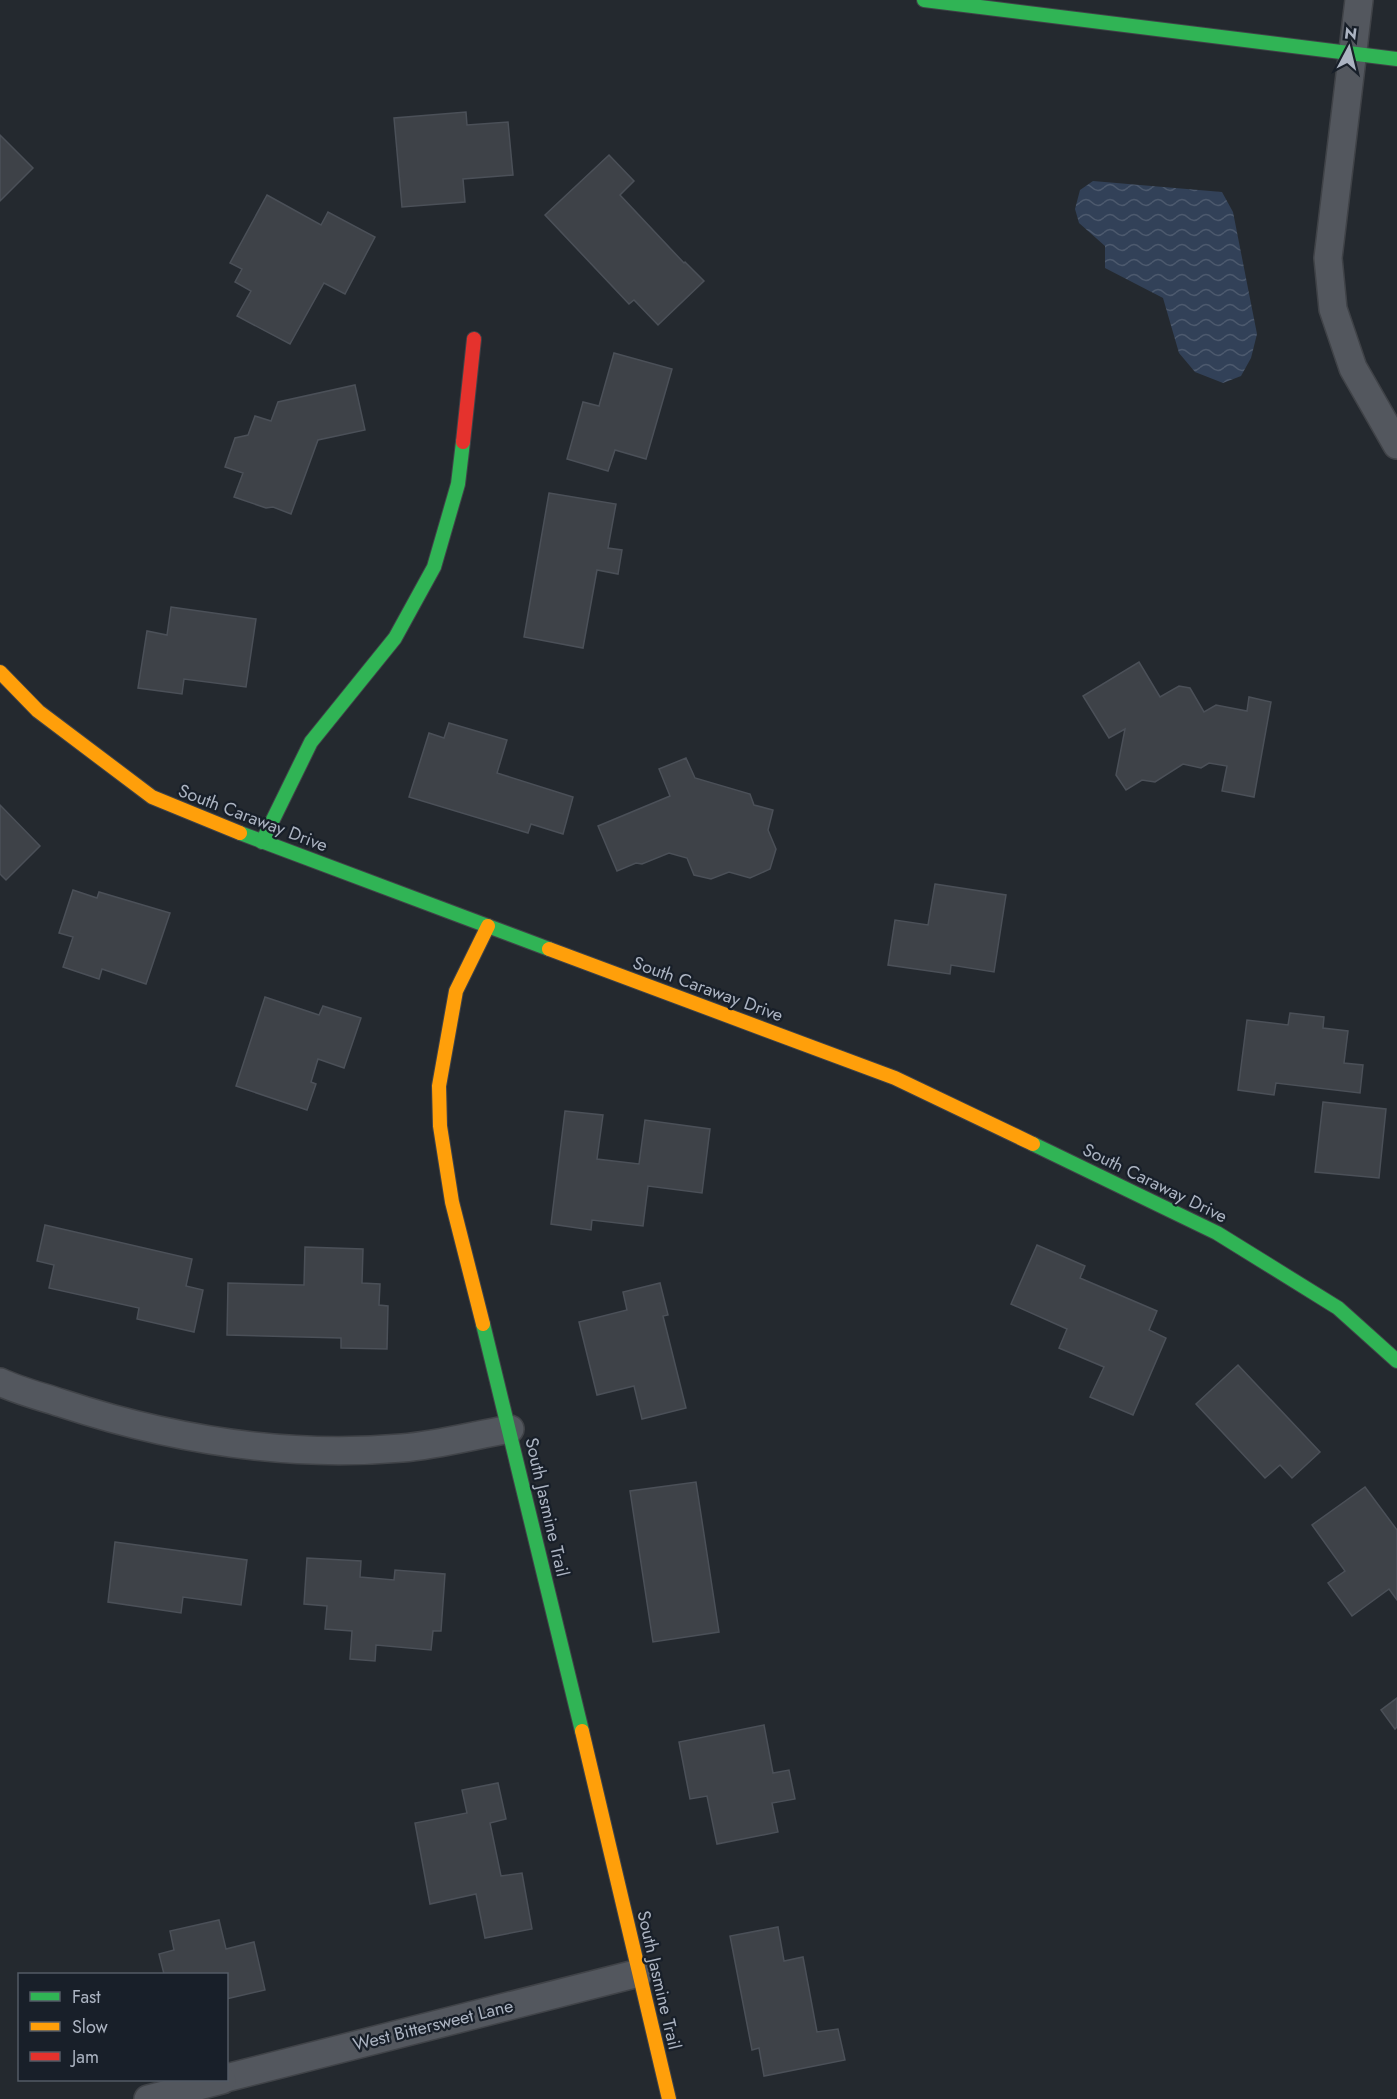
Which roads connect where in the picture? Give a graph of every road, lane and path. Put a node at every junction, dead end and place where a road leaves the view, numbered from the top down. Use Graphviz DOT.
graph roads {
  1 [pos="924,0"];
  2 [pos="1359,0"];
  3 [pos="1352,53"];
  4 [pos="1397,58"];
  5 [pos="474,339"];
  6 [pos="1397,446"];
  7 [pos="0,672"];
  8 [pos="262,842"];
  9 [pos="488,926"];
  10 [pos="1397,1360"];
  11 [pos="0,1382"];
  12 [pos="510,1429"];
  13 [pos="639,1973"];
  14 [pos="228,2078"];
  15 [pos="216,2081"];
  16 [pos="148,2099"];
  17 [pos="669,2099"];
  1 -- 3 [label="street"];
  2 -- 3 [label="street"];
  3 -- 4 [label="street"];
  3 -- 6 [label="street"];
  5 -- 8 [label="street"];
  7 -- 8 [label="street, South Caraway Drive"];
  8 -- 9 [label="street, South Caraway Drive"];
  9 -- 10 [label="street, South Caraway Drive"];
  9 -- 12 [label="street, South Jasmine Trail"];
  11 -- 12 [label="street"];
  12 -- 13 [label="street, South Jasmine Trail"];
  13 -- 14 [label="street, West Bittersweet Lane"];
  13 -- 17 [label="street, South Jasmine Trail"];
  15 -- 16 [label="street, West Bittersweet Lane"];
}
